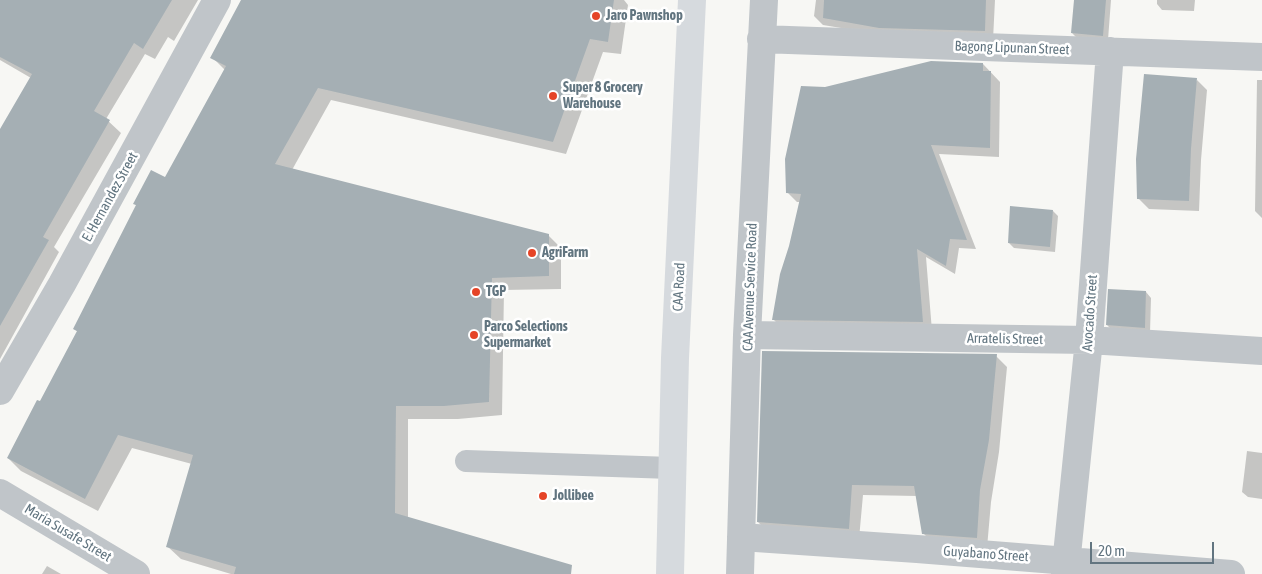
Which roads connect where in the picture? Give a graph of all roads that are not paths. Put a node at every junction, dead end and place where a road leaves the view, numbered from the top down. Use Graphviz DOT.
graph roads {
  1 [pos="217,0"];
  2 [pos="692,0"];
  3 [pos="764,0"];
  4 [pos="761,39"];
  5 [pos="1110,51"];
  6 [pos="1262,57"];
  7 [pos="747,335"];
  8 [pos="1089,340"];
  9 [pos="1262,351"];
  10 [pos="0,391"];
  11 [pos="466,461"];
  12 [pos="671,468"];
  13 [pos="0,493"];
  14 [pos="741,537"];
  15 [pos="1066,567"];
  16 [pos="136,574"];
  17 [pos="670,574"];
  18 [pos="740,574"];
  19 [pos="1231,574"];
  1 -- 10 [label="street, E. Hernandez Street"];
  2 -- 12 [label="main road, CAA Road"];
  3 -- 4 [label="street, CAA Avenue Service Road"];
  4 -- 5 [label="street, Bagong Lipunan Street"];
  4 -- 7 [label="street, CAA Avenue Service Road"];
  5 -- 6 [label="street, Bagong Lipunan Street"];
  5 -- 8 [label="street, Avocado Street"];
  7 -- 8 [label="street, Arratelis Street"];
  7 -- 14 [label="street, CAA Avenue Service Road"];
  8 -- 9 [label="street, Arratelis Street"];
  8 -- 15 [label="street, Avocado Street"];
  11 -- 12 [label="lane"];
  12 -- 17 [label="main road, CAA Road"];
  13 -- 16 [label="street, Maria Susafe Street"];
  14 -- 15 [label="street, Guyabano Street"];
  14 -- 18 [label="street, CAA Avenue Service Road"];
  15 -- 19 [label="street, Guyabano Street"];
}
